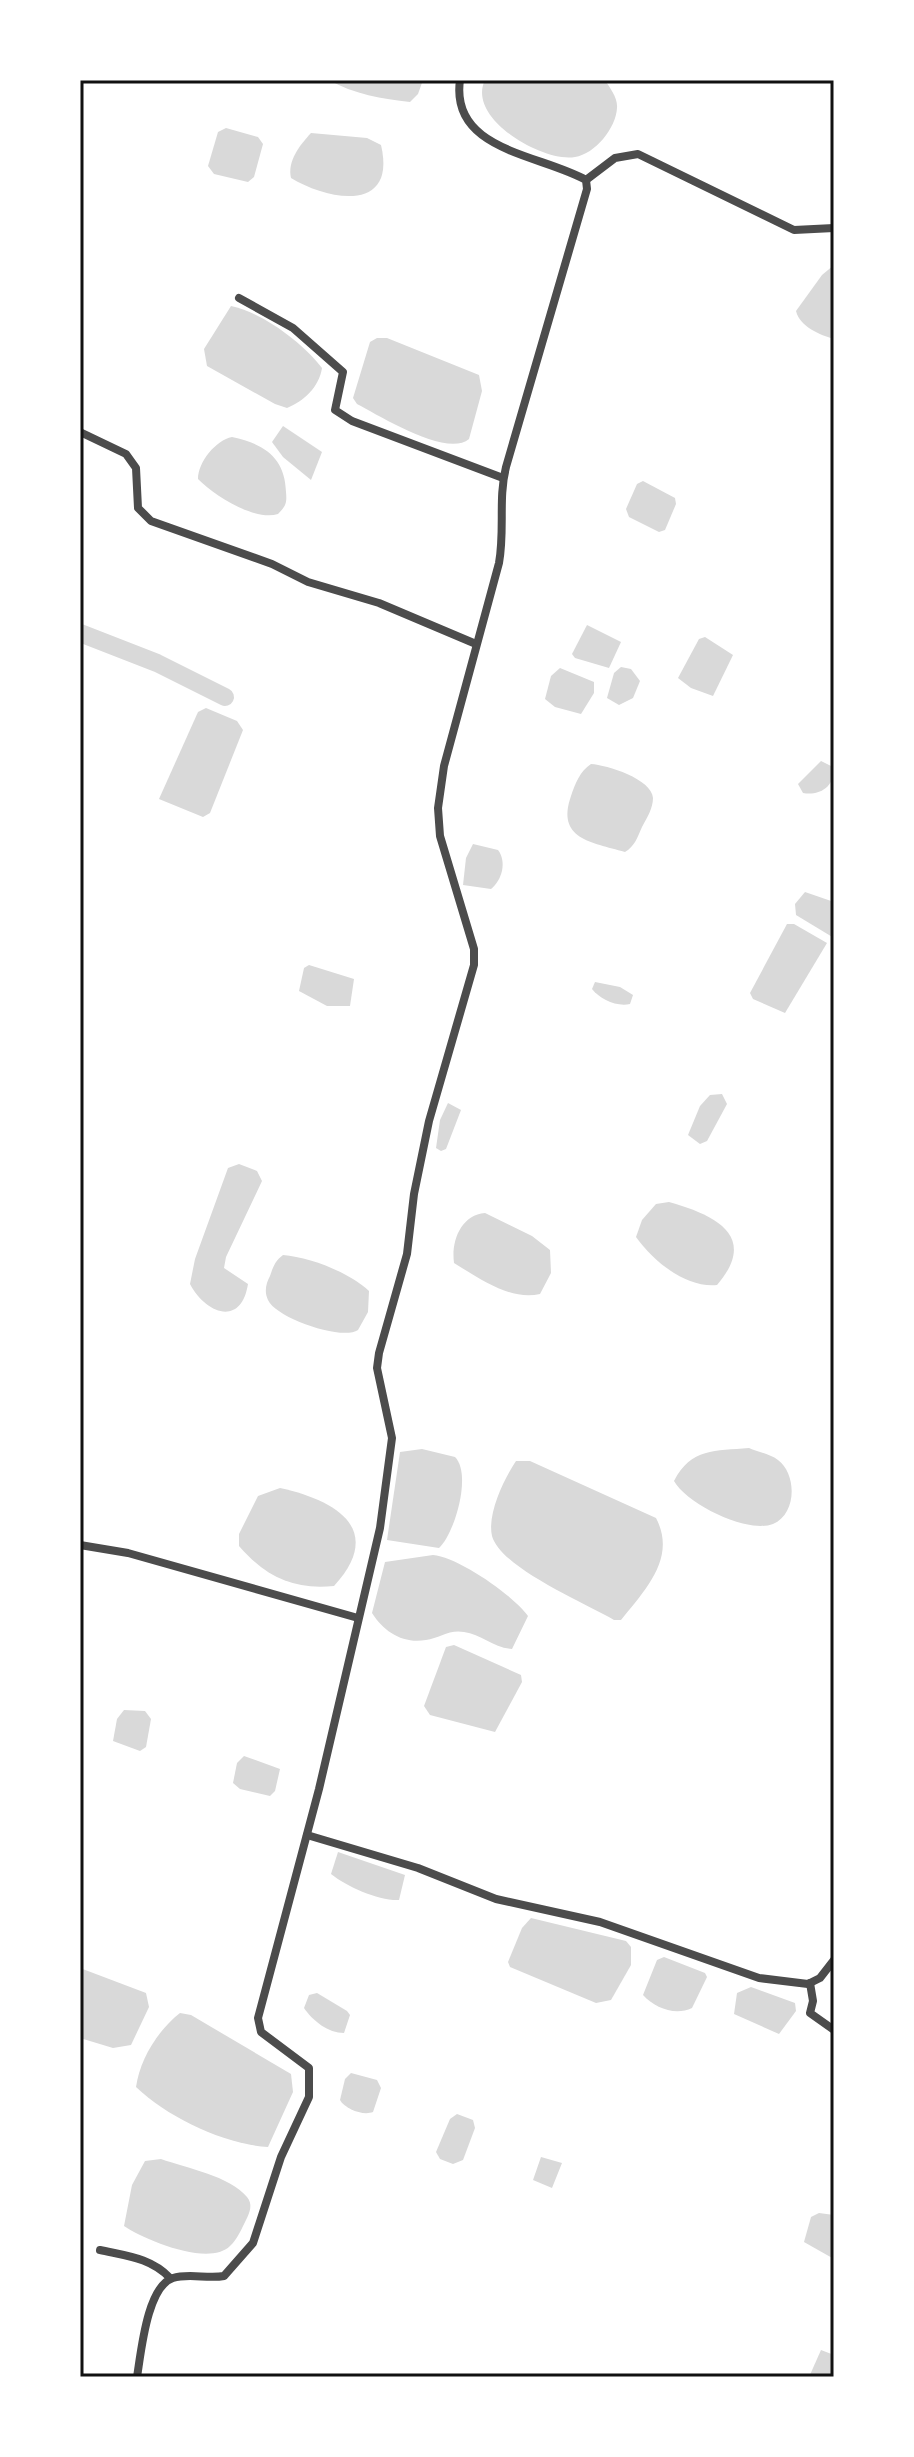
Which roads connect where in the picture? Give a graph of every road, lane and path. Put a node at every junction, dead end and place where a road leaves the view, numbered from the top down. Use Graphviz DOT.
graph roads {
  1 [pos="460,80"];
  2 [pos="586,180"];
  3 [pos="834,228"];
  4 [pos="239,298"];
  5 [pos="80,432"];
  6 [pos="503,478"];
  7 [pos="476,644"];
  8 [pos="80,1545"];
  9 [pos="358,1618"];
  10 [pos="307,1835"];
  11 [pos="834,1960"];
  12 [pos="810,1983"];
  13 [pos="834,2030"];
  14 [pos="100,2250"];
  15 [pos="170,2278"];
  16 [pos="137,2377"];
  1 -- 2 [label="street"];
  2 -- 3 [label="street"];
  2 -- 6 [label="street"];
  4 -- 6 [label="street"];
  5 -- 7 [label="street"];
  6 -- 7 [label="street"];
  7 -- 9 [label="street"];
  8 -- 9 [label="street"];
  9 -- 10 [label="street"];
  10 -- 12 [label="street"];
  10 -- 15 [label="street"];
  11 -- 12 [label="street"];
  12 -- 13 [label="street"];
  14 -- 15 [label="street"];
  15 -- 16 [label="street"];
}
